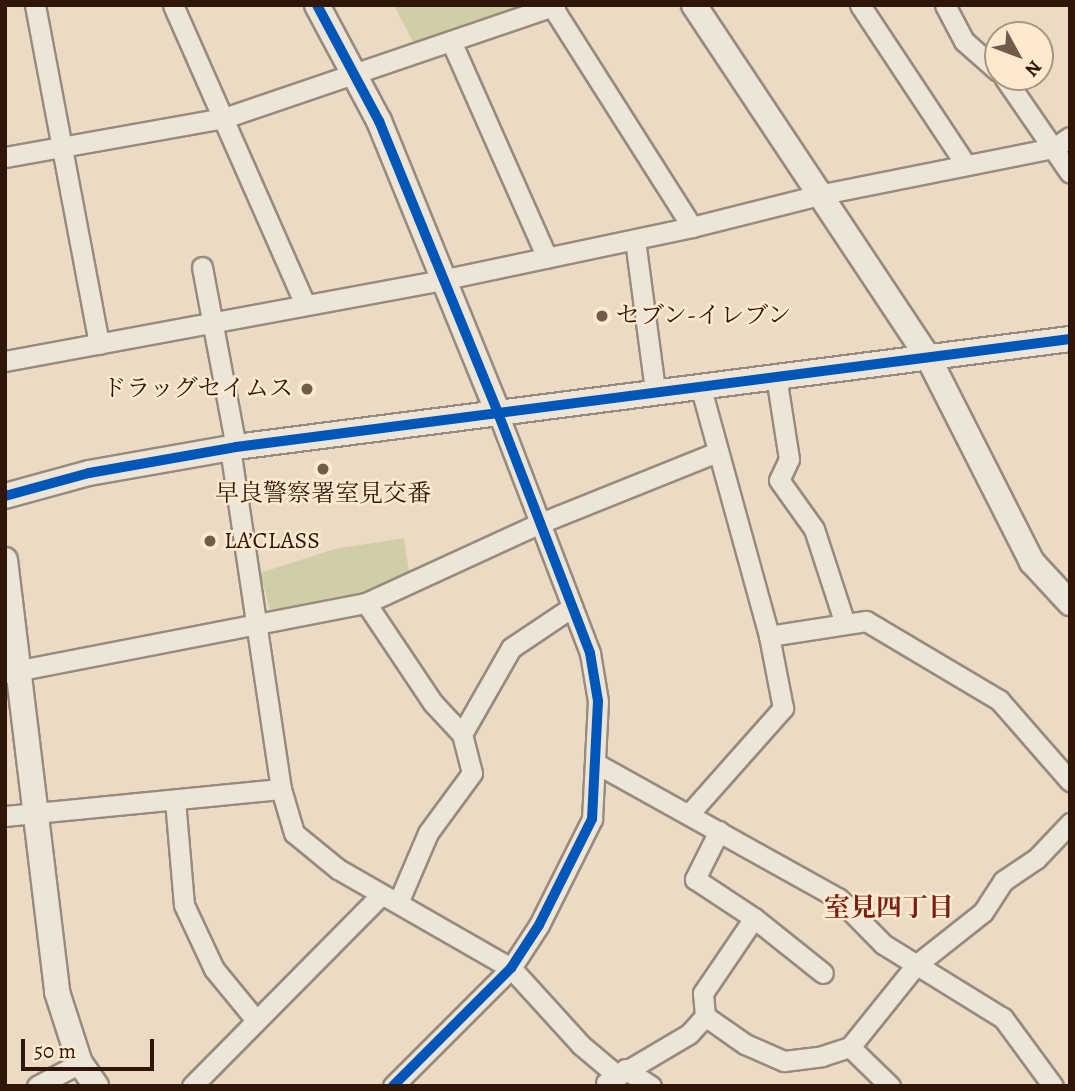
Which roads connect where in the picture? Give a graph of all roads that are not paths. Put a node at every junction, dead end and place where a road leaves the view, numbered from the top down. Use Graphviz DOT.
graph roads {
  1 [pos="35,5"];
  2 [pos="173,5"];
  3 [pos="317,5"];
  4 [pos="694,5"];
  5 [pos="860,5"];
  6 [pos="945,5"];
  7 [pos="553,6"];
  8 [pos="451,41"];
  9 [pos="984,59"];
  10 [pos="355,74"];
  11 [pos="1016,91"];
  12 [pos="224,118"];
  13 [pos="1062,143"];
  14 [pos="60,148"];
  15 [pos="5,158"];
  16 [pos="966,165"];
  17 [pos="1070,173"];
  18 [pos="823,194"];
  19 [pos="692,227"];
  20 [pos="635,240"];
  21 [pos="547,258"];
  22 [pos="202,267"];
  23 [pos="441,280"];
  24 [pos="306,304"];
  25 [pos="214,322"];
  26 [pos="1070,339"];
  27 [pos="99,344"];
  28 [pos="928,357"];
  29 [pos="5,361"];
  30 [pos="776,376"];
  31 [pos="700,385"];
  32 [pos="655,390"];
  33 [pos="498,412"];
  34 [pos="233,448"];
  35 [pos="715,453"];
  36 [pos="5,496"];
  37 [pos="538,524"];
  38 [pos="5,559"];
  39 [pos="366,603"];
  40 [pos="1070,603"];
  41 [pos="572,607"];
  42 [pos="844,621"];
  43 [pos="257,624"];
  44 [pos="769,636"];
  45 [pos="12,672"];
  46 [pos="462,734"];
  47 [pos="597,764"];
  48 [pos="1070,780"];
  49 [pos="281,789"];
  50 [pos="175,800"];
  51 [pos="36,813"];
  52 [pos="689,814"];
  53 [pos="5,816"];
  54 [pos="1070,823"];
  55 [pos="719,831"];
  56 [pos="390,899"];
  57 [pos="754,918"];
  58 [pos="916,965"];
  59 [pos="511,968"];
  60 [pos="823,973"];
  61 [pos="705,1016"];
  62 [pos="255,1019"];
  63 [pos="850,1047"];
  64 [pos="80,1063"];
  65 [pos="613,1079"];
  66 [pos="37,1086"];
  67 [pos="96,1086"];
  68 [pos="192,1086"];
  69 [pos="393,1086"];
  70 [pos="651,1086"];
  71 [pos="890,1086"];
  72 [pos="1053,1086"];
  1 -- 14 [label="street"];
  2 -- 12 [label="street"];
  3 -- 10 [label="street"];
  4 -- 18 [label="street"];
  5 -- 16 [label="street"];
  6 -- 9 [label="street"];
  7 -- 8 [label="street"];
  7 -- 19 [label="street"];
  8 -- 10 [label="street"];
  8 -- 21 [label="street"];
  10 -- 12 [label="street"];
  10 -- 23 [label="street"];
  11 -- 13 [label="street"];
  12 -- 14 [label="street"];
  12 -- 24 [label="street"];
  13 -- 16 [label="street"];
  13 -- 17 [label="street"];
  14 -- 15 [label="street"];
  14 -- 27 [label="street"];
  16 -- 18 [label="street"];
  18 -- 19 [label="street"];
  18 -- 28 [label="street"];
  19 -- 20 [label="street"];
  20 -- 21 [label="street"];
  20 -- 32 [label="street"];
  21 -- 23 [label="street"];
  22 -- 25 [label="street"];
  23 -- 24 [label="street"];
  23 -- 33 [label="street"];
  24 -- 25 [label="street"];
  25 -- 27 [label="street"];
  25 -- 34 [label="street"];
  26 -- 28 [label="street"];
  27 -- 29 [label="street"];
  28 -- 30 [label="street"];
  28 -- 40 [label="street"];
  30 -- 31 [label="street"];
  30 -- 42 [label="street"];
  31 -- 32 [label="street"];
  31 -- 35 [label="street"];
  32 -- 33 [label="street"];
  33 -- 34 [label="street"];
  33 -- 37 [label="street"];
  34 -- 36 [label="street"];
  34 -- 43 [label="street"];
  35 -- 37 [label="street"];
  35 -- 44 [label="street"];
  37 -- 39 [label="street"];
  37 -- 41 [label="street"];
  38 -- 45 [label="street"];
  39 -- 43 [label="street"];
  39 -- 46 [label="street"];
  41 -- 46 [label="street"];
  41 -- 47 [label="street"];
  42 -- 44 [label="street"];
  42 -- 48 [label="street"];
  43 -- 45 [label="street"];
  43 -- 49 [label="street"];
  44 -- 52 [label="street"];
  45 -- 51 [label="street"];
  46 -- 56 [label="street"];
  47 -- 52 [label="street"];
  47 -- 59 [label="street"];
  49 -- 50 [label="street"];
  49 -- 56 [label="street"];
  50 -- 51 [label="street"];
  50 -- 62 [label="street"];
  51 -- 53 [label="street"];
  51 -- 64 [label="street"];
  52 -- 55 [label="street"];
  54 -- 58 [label="street"];
  55 -- 57 [label="street"];
  55 -- 58 [label="street"];
  56 -- 59 [label="street"];
  56 -- 62 [label="street"];
  57 -- 60 [label="street"];
  57 -- 61 [label="street"];
  58 -- 63 [label="street"];
  58 -- 72 [label="street"];
  59 -- 65 [label="street"];
  59 -- 69 [label="street"];
  61 -- 63 [label="street"];
  61 -- 65 [label="street"];
  62 -- 68 [label="street"];
  63 -- 71 [label="street"];
  64 -- 66 [label="street"];
  64 -- 67 [label="street"];
  65 -- 70 [label="street"];
}
